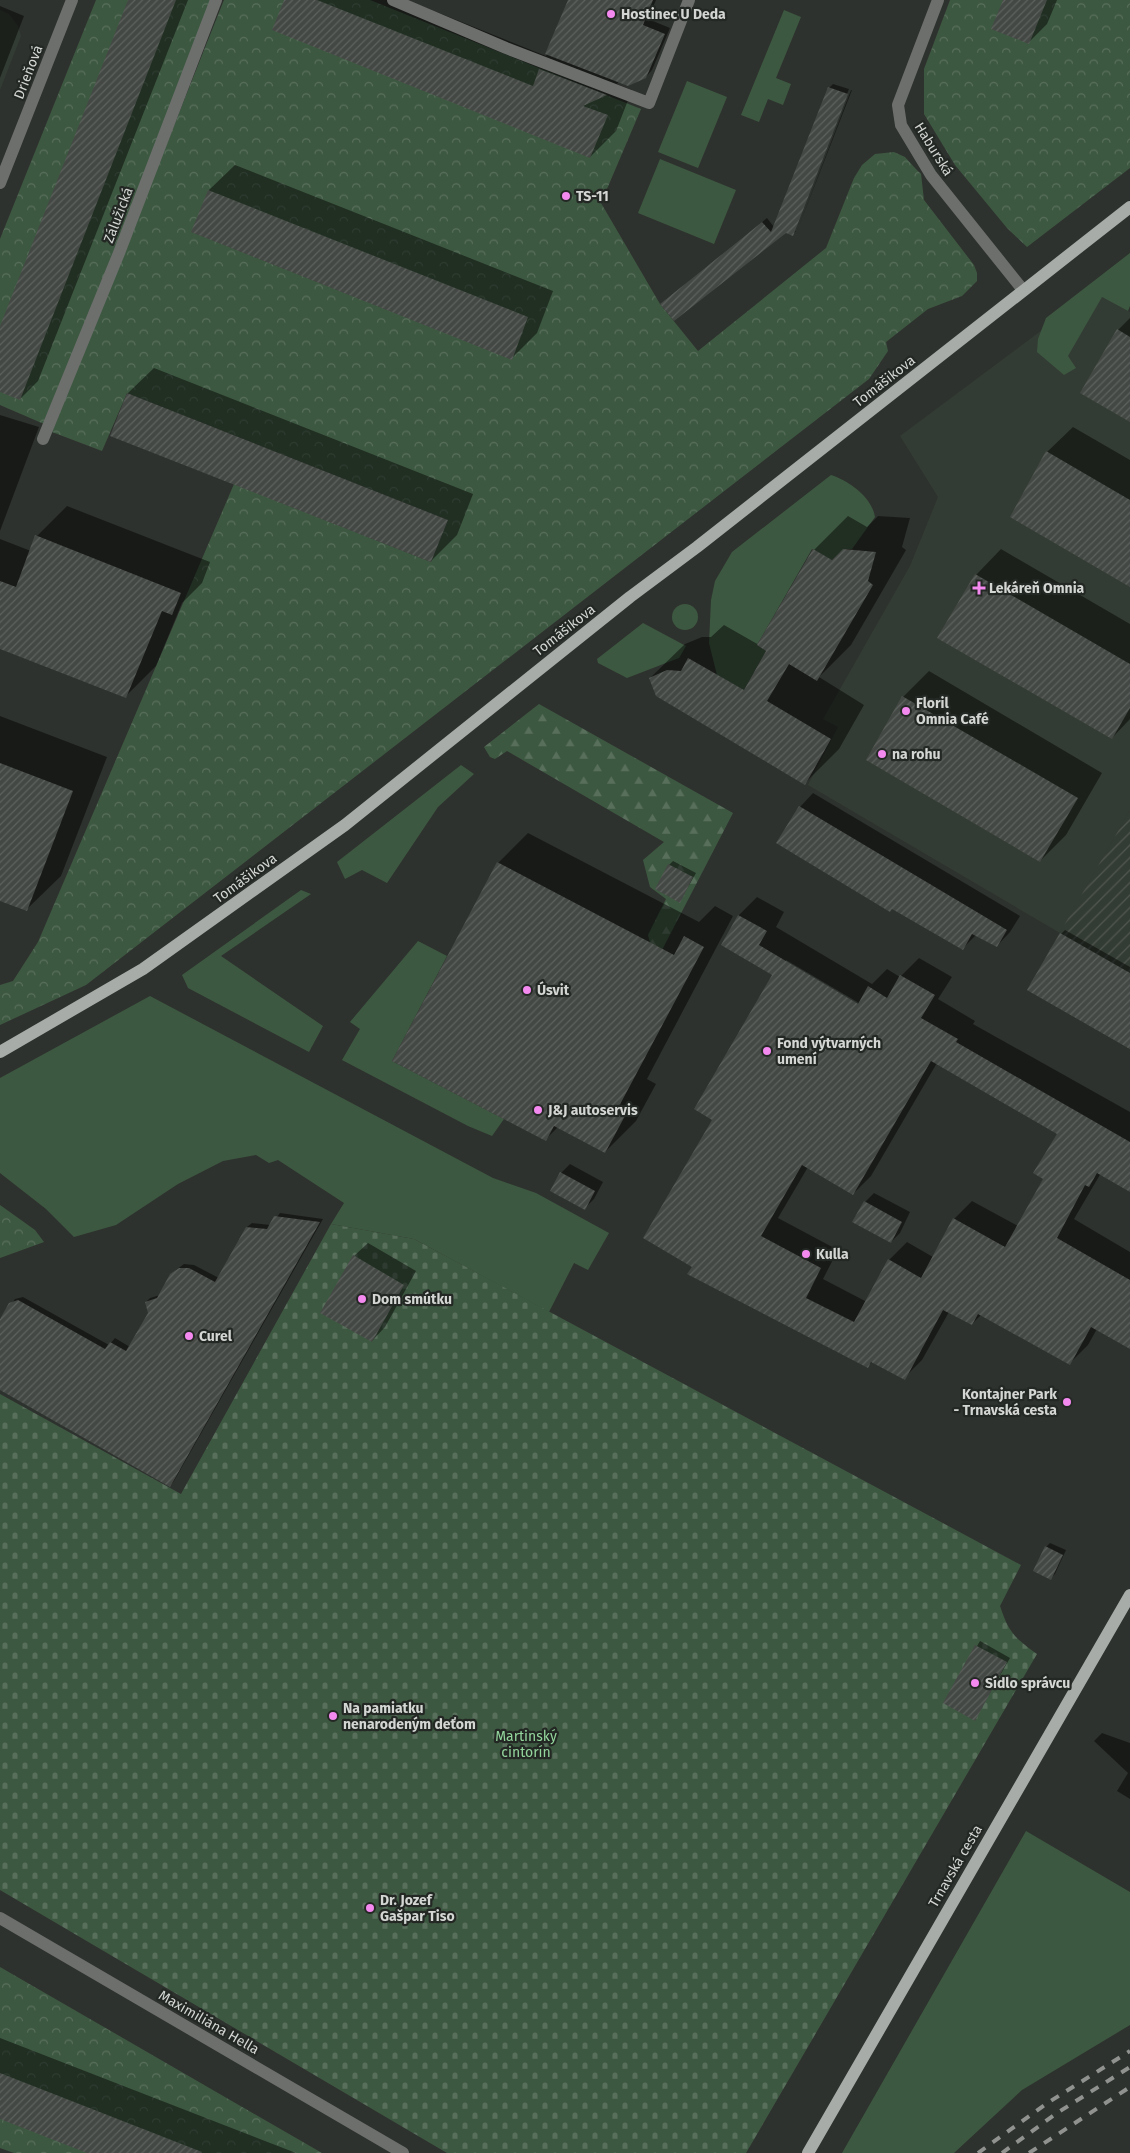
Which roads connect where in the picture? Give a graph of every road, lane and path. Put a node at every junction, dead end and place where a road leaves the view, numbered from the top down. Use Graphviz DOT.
graph roads {
  1 [pos="70,0"];
  2 [pos="216,0"];
  3 [pos="393,0"];
  4 [pos="689,0"];
  5 [pos="936,1"];
  6 [pos="0,183"];
  7 [pos="1130,207"];
  8 [pos="1023,290"];
  9 [pos="43,439"];
  10 [pos="0,1052"];
  11 [pos="1130,1595"];
  12 [pos="0,1918"];
  13 [pos="403,2153"];
  14 [pos="808,2153"];
  1 -- 6 [label="street, Drieňová"];
  2 -- 9 [label="street, Zálužická"];
  3 -- 4 [label="street"];
  5 -- 8 [label="street, Haburská"];
  7 -- 8 [label="main road, Tomášikova"];
  8 -- 10 [label="main road, Tomášikova"];
  11 -- 14 [label="main road, Trnavská cesta"];
  12 -- 13 [label="street, Maximiliána Hella"];
}
